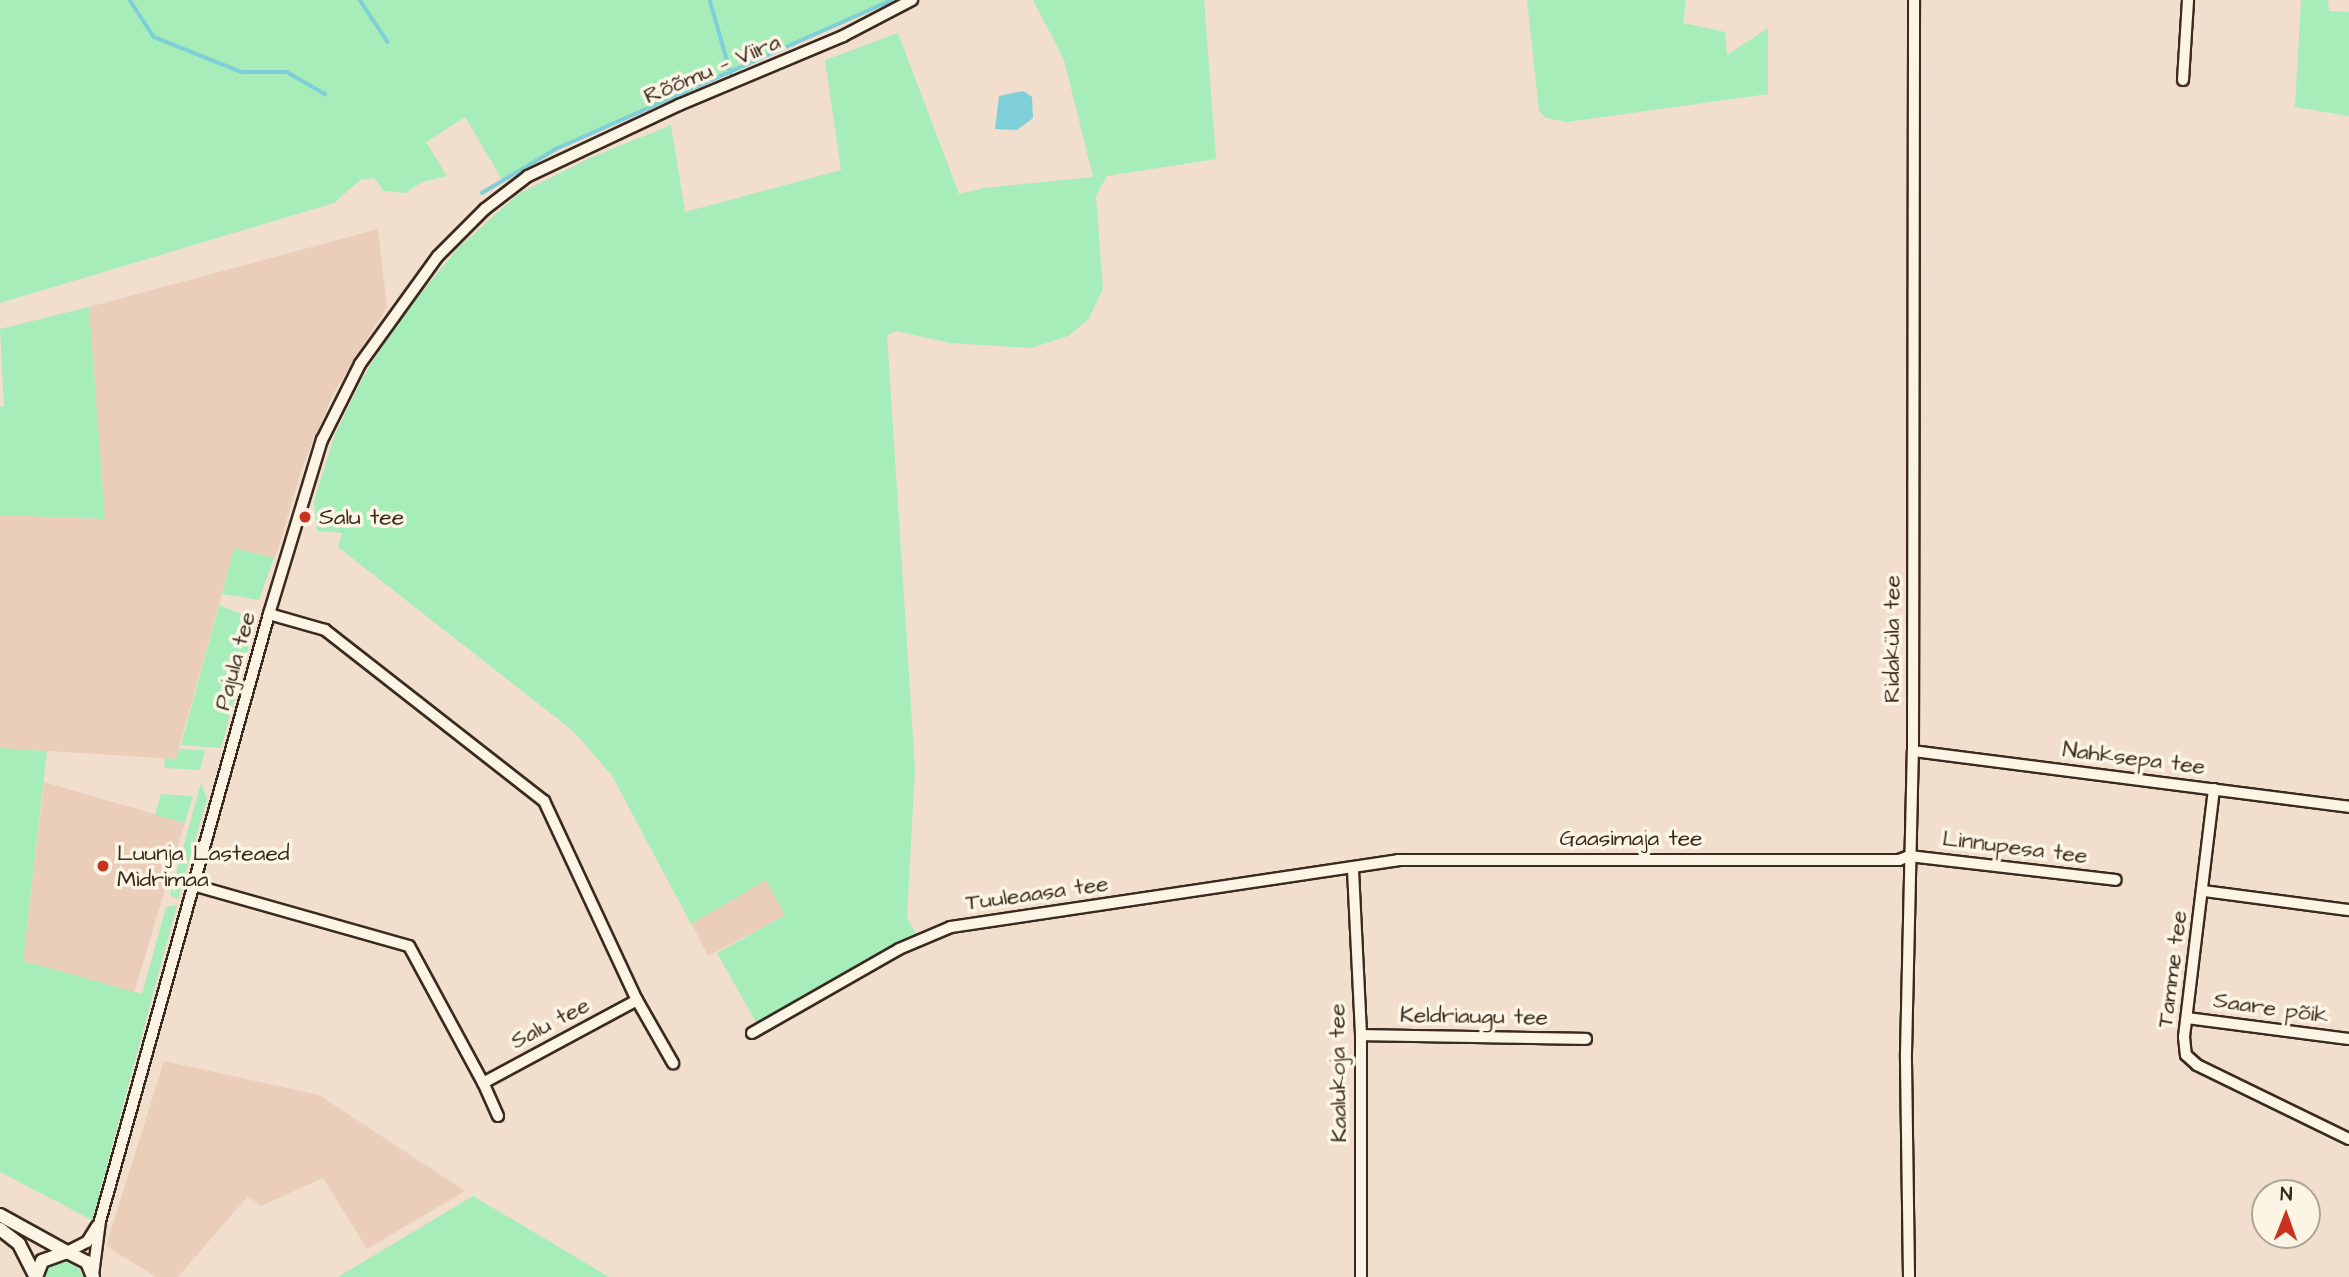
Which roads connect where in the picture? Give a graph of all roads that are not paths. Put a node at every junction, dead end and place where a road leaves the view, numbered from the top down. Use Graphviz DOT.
graph roads {
  1 [pos="912,0"];
  2 [pos="1914,0"];
  3 [pos="2188,0"];
  4 [pos="2183,80"];
  5 [pos="528,176"];
  6 [pos="270,614"];
  7 [pos="1913,751"];
  8 [pos="2214,789"];
  9 [pos="2349,807"];
  10 [pos="1909,856"];
  11 [pos="1353,870"];
  12 [pos="2116,880"];
  13 [pos="194,886"];
  14 [pos="2204,891"];
  15 [pos="2349,910"];
  16 [pos="637,1000"];
  17 [pos="2187,1018"];
  18 [pos="752,1033"];
  19 [pos="1361,1035"];
  20 [pos="1586,1039"];
  21 [pos="2349,1039"];
  22 [pos="673,1063"];
  23 [pos="483,1083"];
  24 [pos="498,1116"];
  25 [pos="2349,1139"];
  26 [pos="0,1215"];
  27 [pos="100,1221"];
  28 [pos="0,1229"];
  29 [pos="67,1252"];
  30 [pos="94,1276"];
  31 [pos="36,1277"];
  32 [pos="1361,1277"];
  33 [pos="1909,1277"];
  1 -- 5 [label="street, Rõõmu — Viira"];
  2 -- 7 [label="street, Ridaküla tee"];
  3 -- 4 [label="street"];
  5 -- 6 [label="street, Pajula tee"];
  6 -- 13 [label="street, Pajula tee"];
  6 -- 16 [label="street"];
  7 -- 8 [label="street, Nahksepa tee"];
  7 -- 10 [label="street, Ridaküla tee"];
  8 -- 9 [label="street, Nahksepa tee"];
  8 -- 14 [label="street, Tamme tee"];
  10 -- 11 [label="street, Gaasimaja tee"];
  10 -- 12 [label="street, Linnupesa tee"];
  10 -- 33 [label="street, Ridaküla tee"];
  11 -- 18 [label="street, Tuuleaasa tee"];
  11 -- 19 [label="street, Kaalukoja tee"];
  13 -- 23 [label="street"];
  13 -- 27 [label="street, Pajula tee"];
  14 -- 15 [label="street"];
  14 -- 17 [label="street, Tamme tee"];
  16 -- 22 [label="street"];
  16 -- 23 [label="street, Salu tee"];
  17 -- 21 [label="street, Saare põik"];
  17 -- 25 [label="street, Tamme tee"];
  19 -- 20 [label="street, Keldriaugu tee"];
  19 -- 32 [label="street, Kaalukoja tee"];
  23 -- 24 [label="street"];
  26 -- 29 [label="main road"];
  27 -- 29 [label="street"];
  27 -- 30 [label="street"];
  28 -- 31 [label="main road"];
  29 -- 30 [label="main road"];
  29 -- 31 [label="main road"];
}
